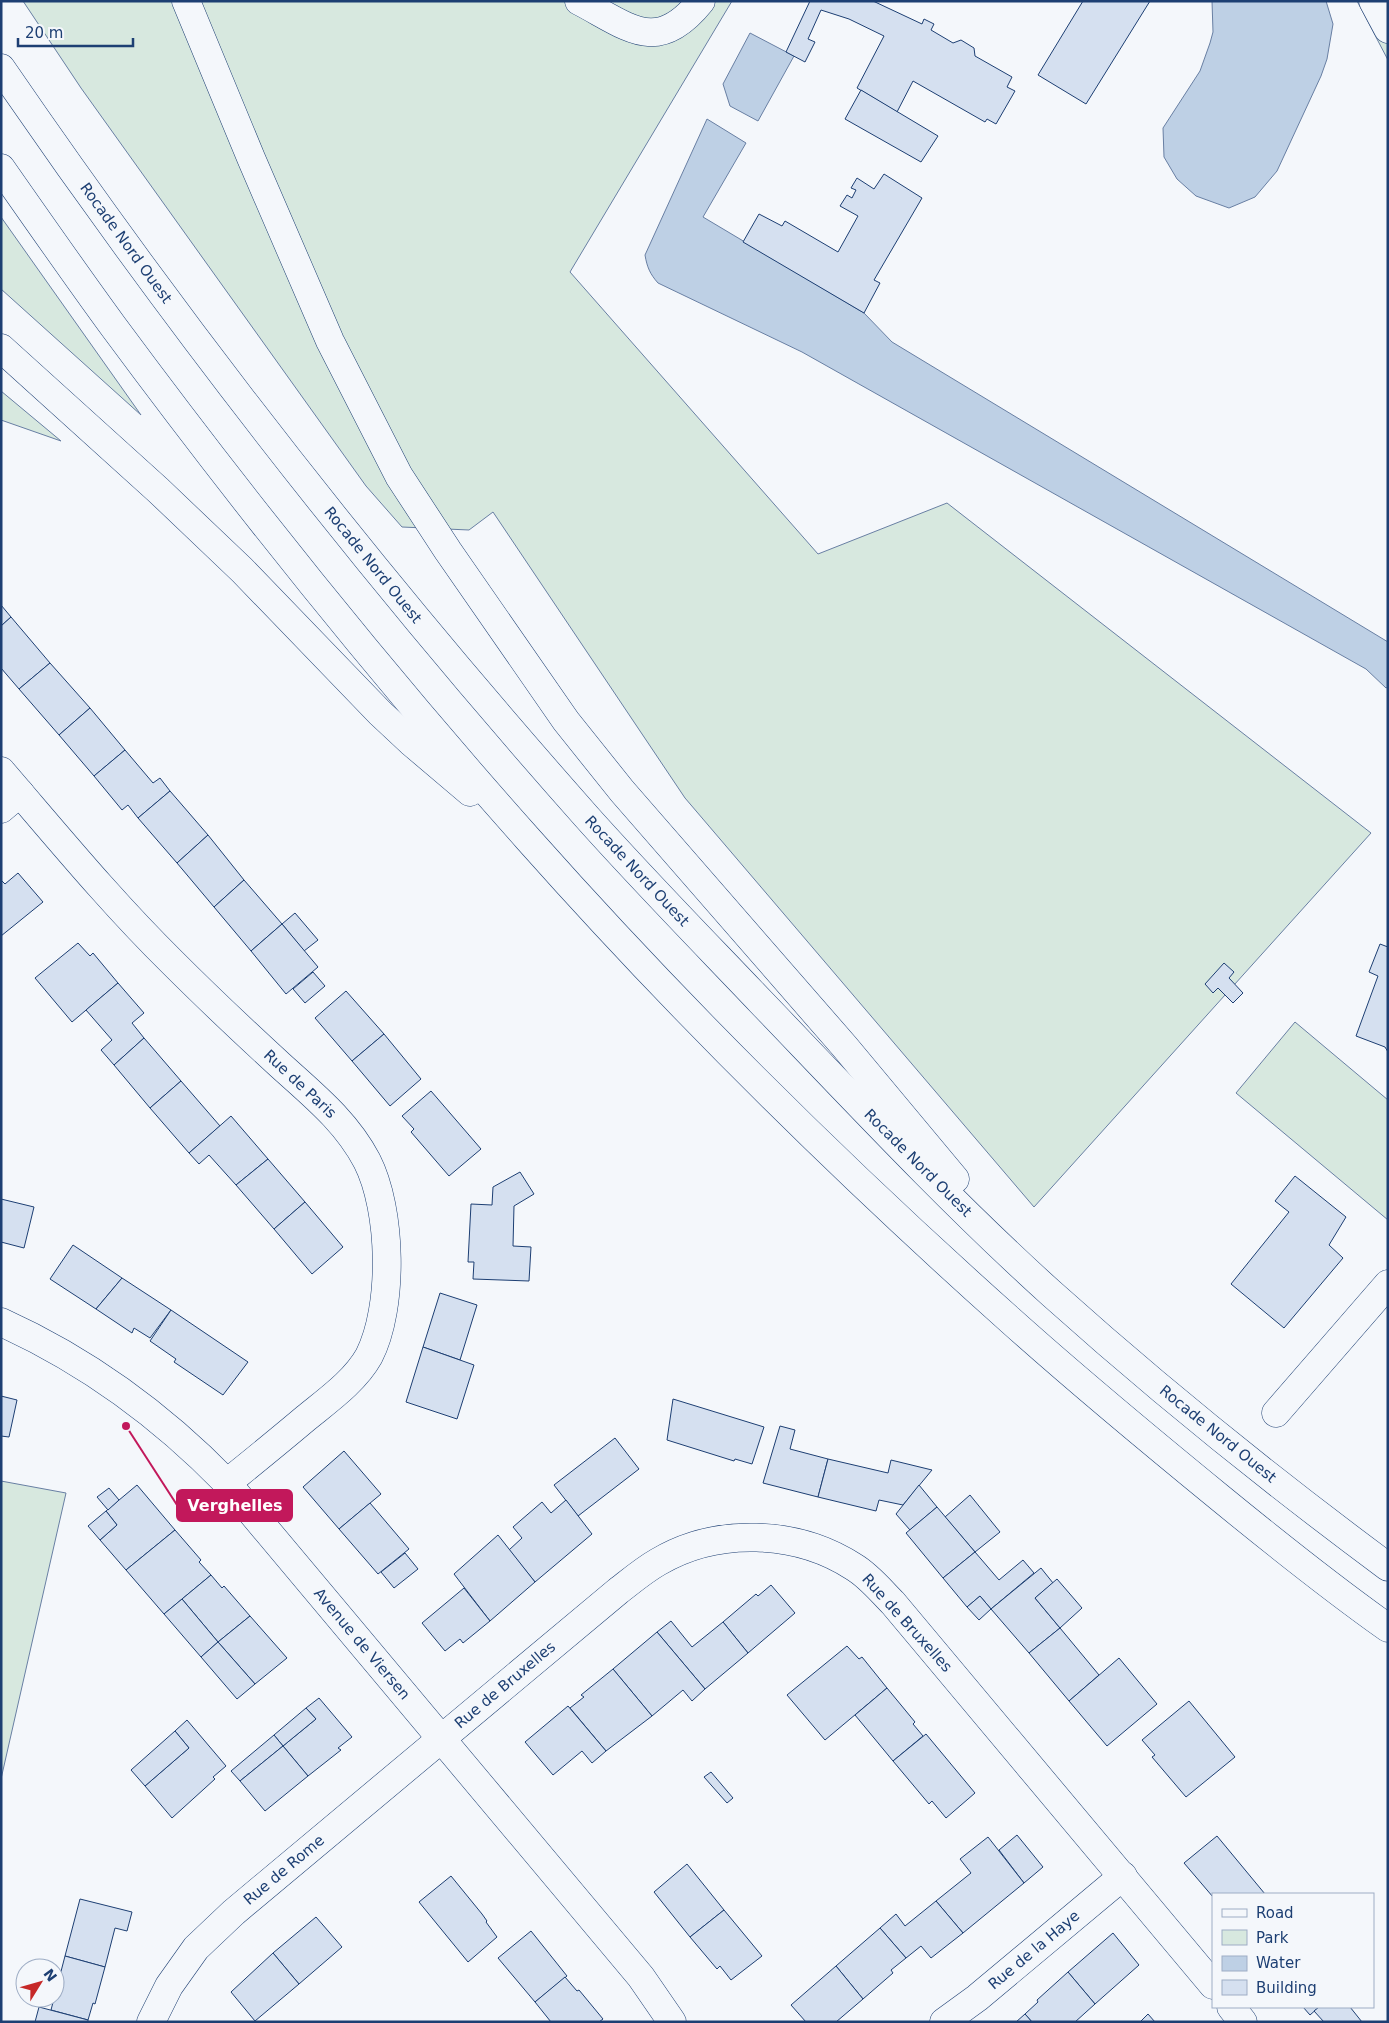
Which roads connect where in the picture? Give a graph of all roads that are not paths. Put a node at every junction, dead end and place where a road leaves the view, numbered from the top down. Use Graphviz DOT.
graph roads {
  1 [pos="186,1"];
  2 [pos="579,1"];
  3 [pos="701,1"];
  4 [pos="1373,1"];
  5 [pos="1388,29"];
  6 [pos="1,68"];
  7 [pos="1,168"];
  8 [pos="1,348"];
  9 [pos="1,771"];
  10 [pos="11,801"];
  11 [pos="530,841"];
  12 [pos="1388,1284"];
  13 [pos="1049,1291"];
  14 [pos="1,1322"];
  15 [pos="1276,1413"];
  16 [pos="227,1483"];
  17 [pos="1388,1567"];
  18 [pos="1388,1628"];
  19 [pos="441,1738"];
  20 [pos="1123,1876"];
  21 [pos="1212,1984"];
  22 [pos="1232,2008"];
  23 [pos="151,2022"];
  24 [pos="672,2022"];
  25 [pos="944,2022"];
  26 [pos="1243,2022"];
  1 -- 13 [label="main road"];
  2 -- 3 [label="main road"];
  4 -- 5 [label="main road"];
  6 -- 13 [label="main road, Rocade Nord Ouest"];
  7 -- 11 [label="main road"];
  8 -- 11 [label="main road"];
  9 -- 10 [label="main road, Rue de Paris"];
  10 -- 16 [label="main road, Rue de Paris"];
  11 -- 18 [label="main road"];
  12 -- 15 [label="main road"];
  13 -- 17 [label="main road, Rocade Nord Ouest"];
  14 -- 16 [label="main road, Avenue de Viersen"];
  16 -- 19 [label="main road, Avenue de Viersen"];
  19 -- 20 [label="main road, Rue de Bruxelles"];
  19 -- 23 [label="main road, Rue de Rome"];
  19 -- 24 [label="main road, Avenue de Viersen"];
  20 -- 21 [label="main road, Rue de Bruxelles"];
  20 -- 25 [label="main road, Rue de la Haye"];
  22 -- 26 [label="main road"];
}
